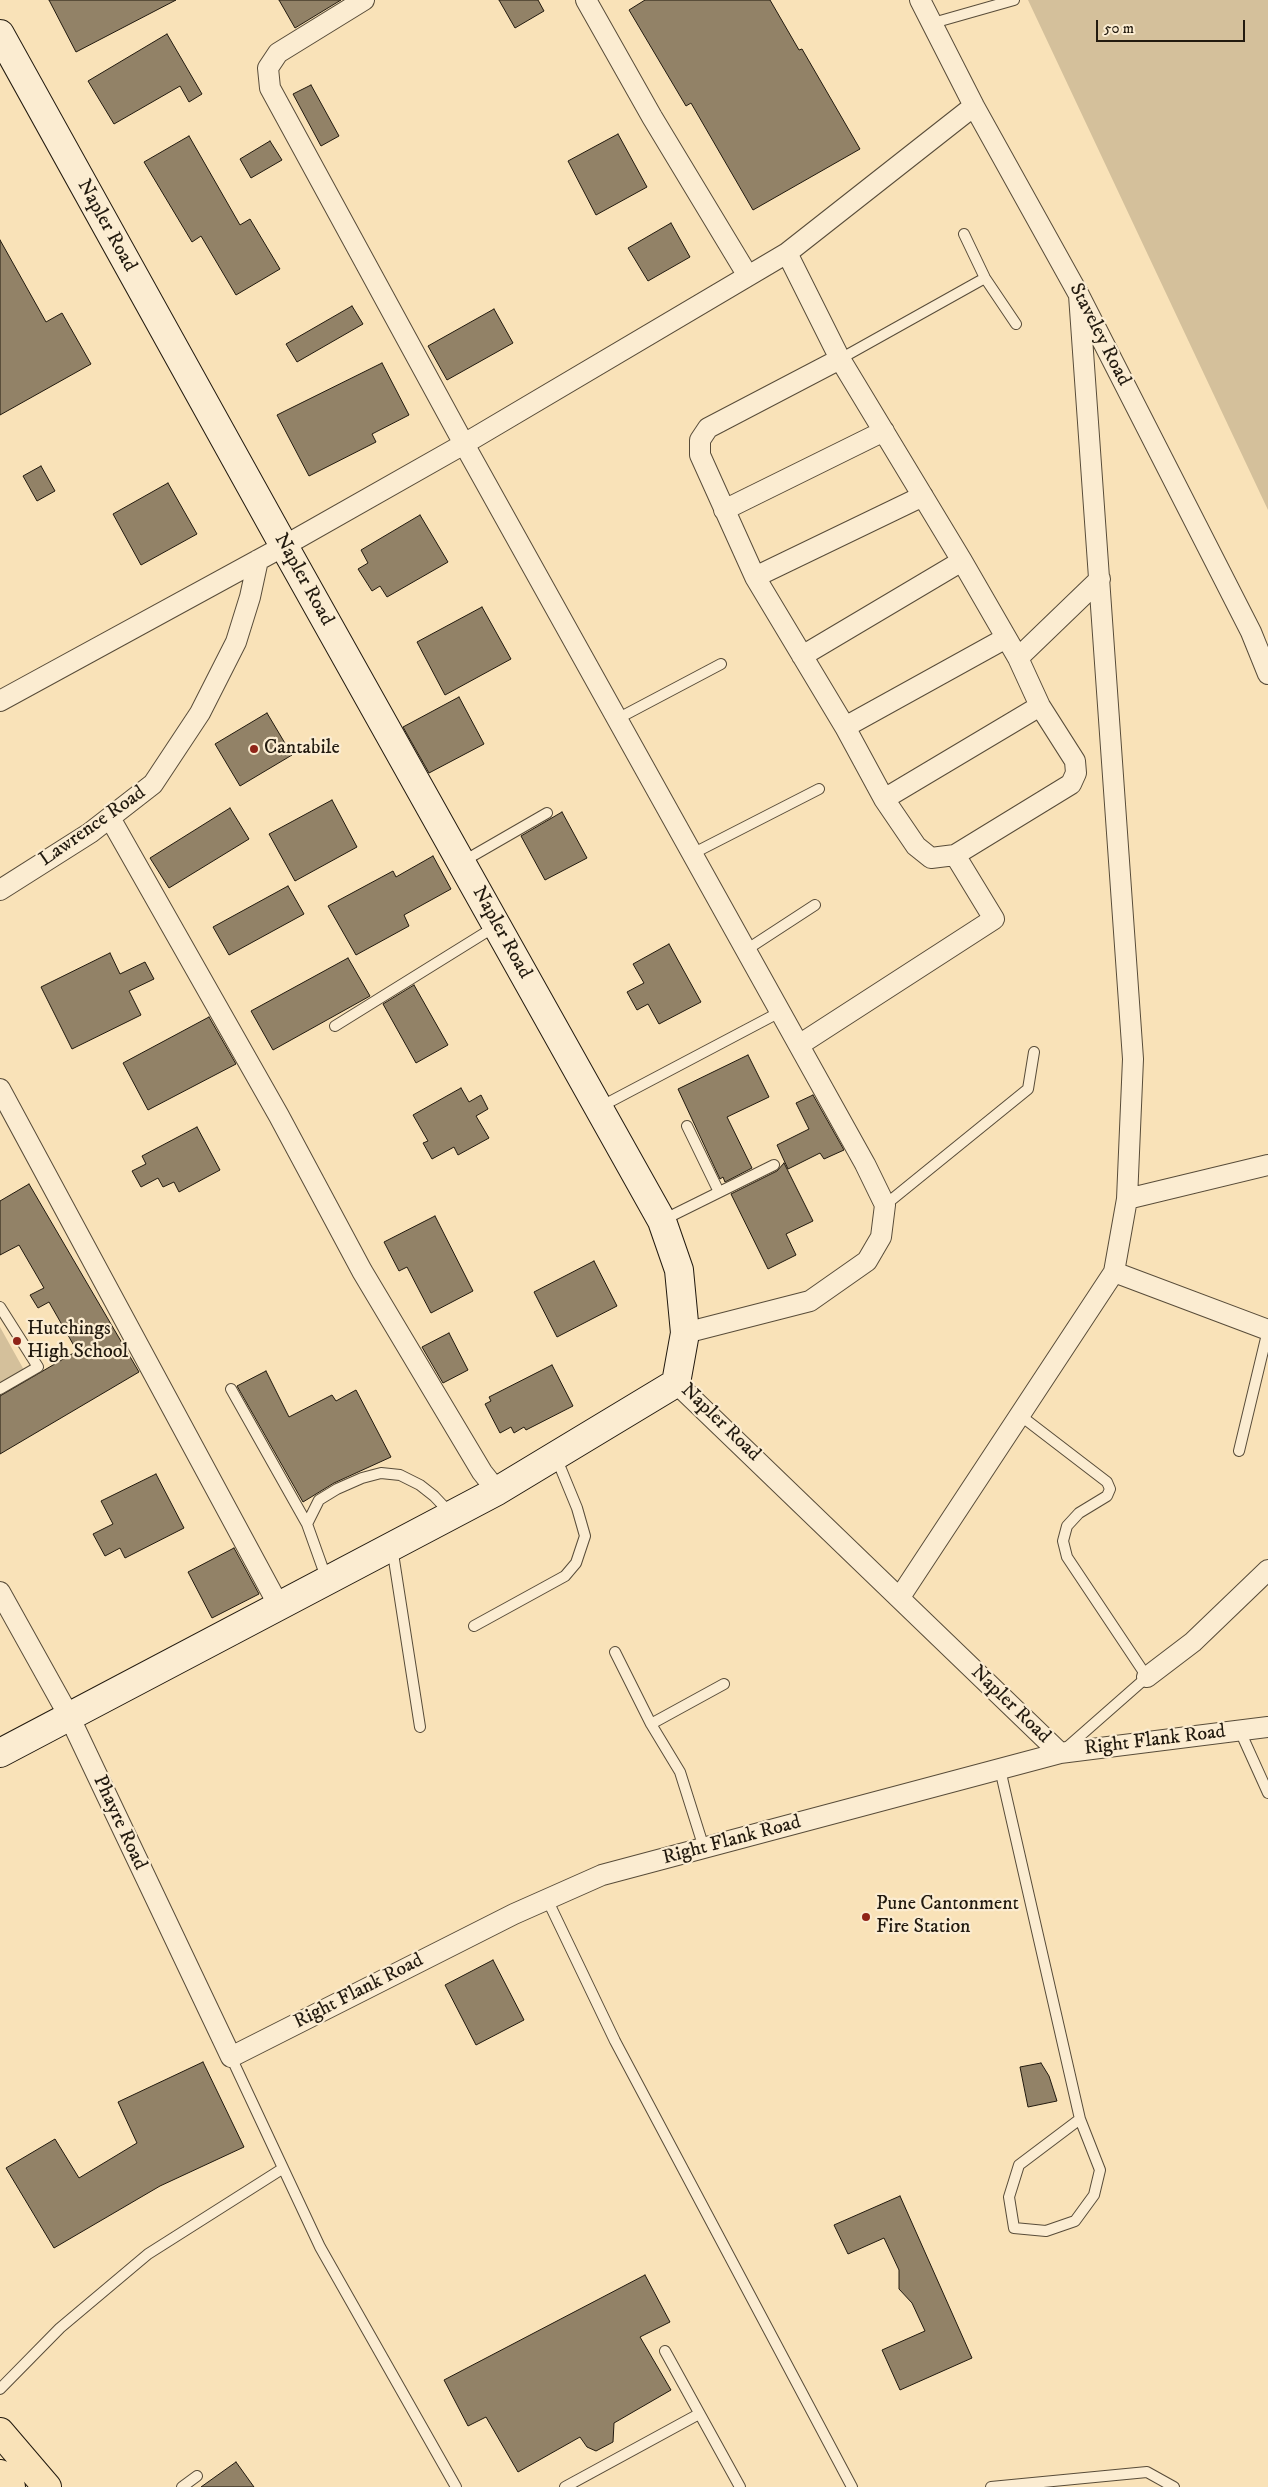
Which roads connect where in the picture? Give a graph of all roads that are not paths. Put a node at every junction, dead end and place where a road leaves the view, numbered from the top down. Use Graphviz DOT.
graph roads {
  1 [pos="364,0"];
  2 [pos="586,0"];
  3 [pos="920,0"];
  4 [pos="1014,0"];
  5 [pos="933,23"];
  6 [pos="0,34"];
  7 [pos="974,106"];
  8 [pos="964,234"];
  9 [pos="787,253"];
  10 [pos="748,276"];
  11 [pos="985,278"];
  12 [pos="1079,296"];
  13 [pos="1016,324"];
  14 [pos="840,359"];
  15 [pos="884,431"];
  16 [pos="464,444"];
  17 [pos="923,496"];
  18 [pos="724,510"];
  19 [pos="284,546"];
  20 [pos="258,560"];
  21 [pos="962,562"];
  22 [pos="755,577"];
  23 [pos="1100,579"];
  24 [pos="1006,638"];
  25 [pos="802,656"];
  26 [pos="1018,658"];
  27 [pos="721,664"];
  28 [pos="1268,674"];
  29 [pos="0,701"];
  30 [pos="1040,706"];
  31 [pos="617,719"];
  32 [pos="845,727"];
  33 [pos="819,789"];
  34 [pos="884,799"];
  35 [pos="547,812"];
  36 [pos="110,818"];
  37 [pos="692,854"];
  38 [pos="956,855"];
  39 [pos="461,863"];
  40 [pos="0,890"];
  41 [pos="815,905"];
  42 [pos="497,926"];
  43 [pos="746,950"];
  44 [pos="780,1012"];
  45 [pos="334,1026"];
  46 [pos="799,1045"];
  47 [pos="1034,1052"];
  48 [pos="0,1090"];
  49 [pos="598,1107"];
  50 [pos="687,1126"];
  51 [pos="774,1165"];
  52 [pos="1268,1165"];
  53 [pos="720,1192"];
  54 [pos="1127,1199"];
  55 [pos="884,1205"];
  56 [pos="662,1221"];
  57 [pos="1114,1272"];
  58 [pos="0,1307"];
  59 [pos="1268,1330"];
  60 [pos="685,1333"];
  61 [pos="676,1383"];
  62 [pos="230,1389"];
  63 [pos="0,1390"];
  64 [pos="1021,1416"];
  65 [pos="1239,1450"];
  66 [pos="555,1456"];
  67 [pos="497,1491"];
  68 [pos="452,1515"];
  69 [pos="307,1524"];
  70 [pos="392,1546"];
  71 [pos="1268,1570"];
  72 [pos="327,1581"];
  73 [pos="0,1592"];
  74 [pos="900,1597"];
  75 [pos="279,1606"];
  76 [pos="474,1626"];
  77 [pos="614,1652"];
  78 [pos="1147,1677"];
  79 [pos="724,1684"];
  80 [pos="69,1716"];
  81 [pos="651,1724"];
  82 [pos="420,1727"];
  83 [pos="1268,1727"];
  84 [pos="1240,1731"];
  85 [pos="0,1753"];
  86 [pos="1060,1753"];
  87 [pos="1000,1770"];
  88 [pos="1268,1793"];
  89 [pos="704,1848"];
  90 [pos="547,1899"];
  91 [pos="231,2057"];
  92 [pos="1080,2119"];
  93 [pos="282,2170"];
  94 [pos="665,2352"];
  95 [pos="0,2389"];
  96 [pos="699,2414"];
  97 [pos="0,2432"];
  98 [pos="0,2474"];
  99 [pos="197,2476"];
  100 [pos="11,2487"];
  101 [pos="47,2487"];
  102 [pos="182,2487"];
  103 [pos="456,2487"];
  104 [pos="565,2487"];
  105 [pos="740,2487"];
  106 [pos="852,2487"];
  107 [pos="991,2487"];
  108 [pos="1174,2487"];
  1 -- 16 [label="street"];
  2 -- 10 [label="street"];
  3 -- 5 [label="street, Staveley Road"];
  4 -- 5 [label="lane"];
  5 -- 7 [label="street, Staveley Road"];
  6 -- 19 [label="street, Napler Road"];
  7 -- 9 [label="street"];
  7 -- 12 [label="street, Staveley Road"];
  8 -- 11 [label="lane"];
  9 -- 10 [label="street"];
  9 -- 14 [label="street"];
  10 -- 16 [label="street"];
  11 -- 13 [label="lane"];
  11 -- 14 [label="lane"];
  12 -- 23 [label="street"];
  12 -- 28 [label="street, Staveley Road"];
  14 -- 15 [label="street"];
  14 -- 18 [label="street"];
  15 -- 17 [label="street"];
  15 -- 18 [label="street"];
  16 -- 19 [label="street"];
  16 -- 31 [label="street"];
  17 -- 21 [label="street"];
  17 -- 22 [label="street"];
  18 -- 22 [label="street"];
  19 -- 20 [label="street"];
  19 -- 39 [label="street, Napler Road"];
  20 -- 29 [label="street"];
  20 -- 36 [label="street, Lawrence Road"];
  21 -- 24 [label="street"];
  21 -- 25 [label="street"];
  22 -- 25 [label="street"];
  23 -- 26 [label="street"];
  23 -- 54 [label="street"];
  24 -- 26 [label="street"];
  24 -- 32 [label="street"];
  25 -- 32 [label="street"];
  26 -- 30 [label="street"];
  27 -- 31 [label="lane"];
  30 -- 34 [label="street"];
  30 -- 38 [label="street"];
  31 -- 37 [label="street"];
  32 -- 34 [label="street"];
  33 -- 37 [label="lane"];
  34 -- 38 [label="street"];
  35 -- 39 [label="lane"];
  36 -- 40 [label="street, Lawrence Road"];
  36 -- 67 [label="street"];
  37 -- 43 [label="street"];
  38 -- 46 [label="street"];
  39 -- 42 [label="street, Napler Road"];
  41 -- 43 [label="lane"];
  42 -- 45 [label="lane"];
  42 -- 49 [label="street, Napler Road"];
  43 -- 44 [label="street"];
  44 -- 46 [label="street"];
  44 -- 49 [label="lane"];
  46 -- 55 [label="street"];
  47 -- 55 [label="lane"];
  48 -- 75 [label="street"];
  49 -- 56 [label="street, Napler Road"];
  50 -- 53 [label="lane"];
  51 -- 53 [label="lane"];
  52 -- 54 [label="street"];
  53 -- 56 [label="lane"];
  54 -- 57 [label="street"];
  55 -- 60 [label="street"];
  56 -- 60 [label="street, Napler Road"];
  57 -- 59 [label="street"];
  57 -- 64 [label="street"];
  58 -- 63 [label="lane"];
  59 -- 65 [label="lane"];
  60 -- 61 [label="street, Napler Road"];
  61 -- 66 [label="street"];
  61 -- 74 [label="street, Napler Road"];
  62 -- 69 [label="lane"];
  64 -- 74 [label="street"];
  64 -- 78 [label="lane"];
  66 -- 67 [label="street"];
  66 -- 76 [label="lane"];
  67 -- 68 [label="street"];
  68 -- 69 [label="lane"];
  68 -- 70 [label="street"];
  69 -- 72 [label="lane"];
  70 -- 72 [label="street"];
  70 -- 82 [label="lane"];
  71 -- 78 [label="street"];
  72 -- 75 [label="street"];
  73 -- 80 [label="street, Phayre Road"];
  74 -- 86 [label="street, Napler Road"];
  75 -- 80 [label="street"];
  77 -- 81 [label="lane"];
  78 -- 86 [label="lane"];
  79 -- 81 [label="lane"];
  80 -- 85 [label="street"];
  80 -- 91 [label="street, Phayre Road"];
  81 -- 89 [label="lane"];
  83 -- 84 [label="street, Right Flank Road"];
  84 -- 86 [label="street, Right Flank Road"];
  84 -- 88 [label="lane"];
  86 -- 87 [label="street, Right Flank Road"];
  87 -- 89 [label="street, Right Flank Road"];
  87 -- 92 [label="lane"];
  89 -- 90 [label="street, Right Flank Road"];
  90 -- 91 [label="street, Right Flank Road"];
  90 -- 106 [label="lane"];
  91 -- 93 [label="lane"];
  92 -- 92 [label="lane"];
  93 -- 95 [label="lane"];
  93 -- 103 [label="lane"];
  94 -- 96 [label="lane"];
  96 -- 104 [label="lane"];
  96 -- 105 [label="lane"];
  97 -- 101 [label="main road"];
  98 -- 100 [label="main road"];
  99 -- 102 [label="lane"];
  107 -- 108 [label="lane"];
}
